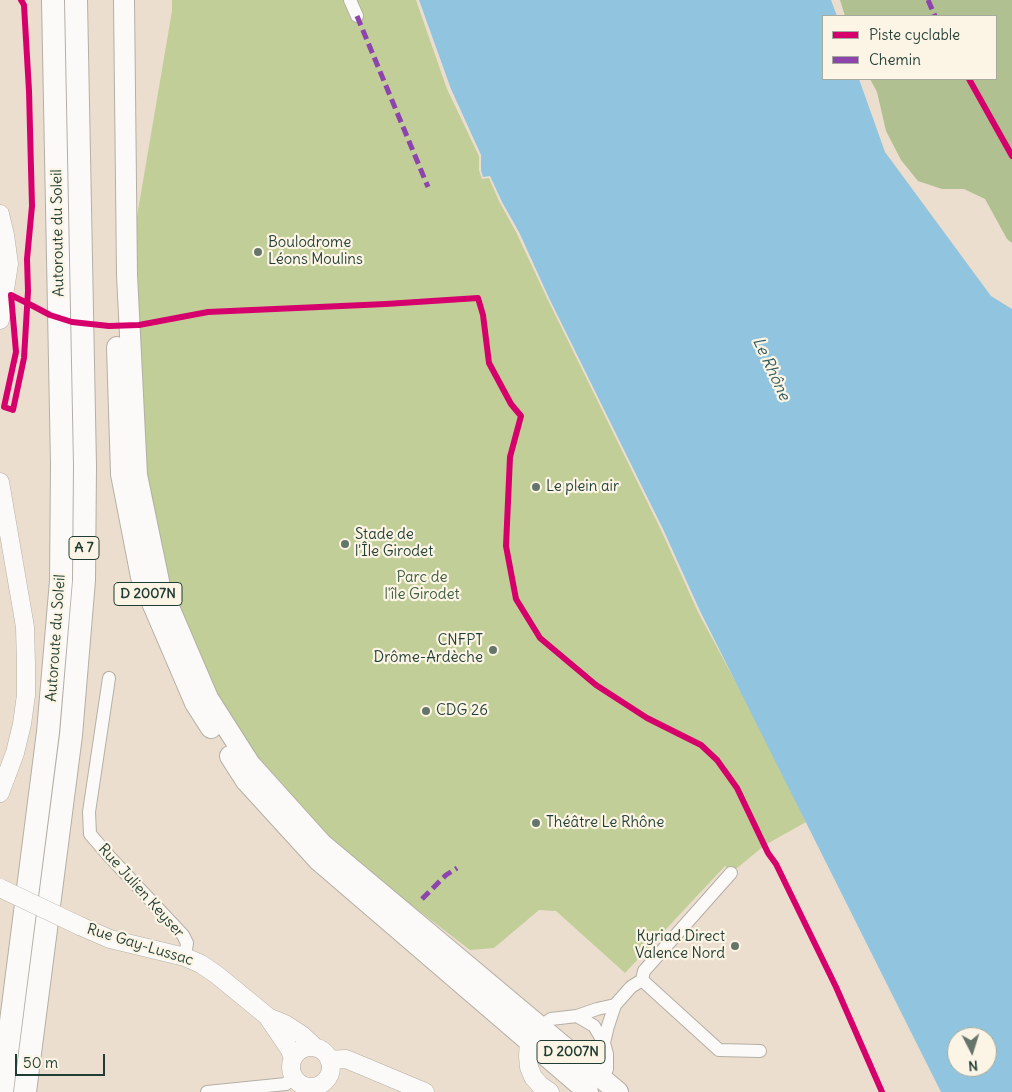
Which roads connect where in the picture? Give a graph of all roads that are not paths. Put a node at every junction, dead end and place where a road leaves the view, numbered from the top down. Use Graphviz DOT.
graph roads {
  1 [pos="53,0"];
  2 [pos="76,0"];
  3 [pos="111,0"];
  4 [pos="124,0"];
  5 [pos="350,0"];
  6 [pos="357,16"];
  7 [pos="0,214"];
  8 [pos="3,280"];
  9 [pos="0,320"];
  10 [pos="0,482"];
  11 [pos="109,678"];
  12 [pos="0,793"];
  13 [pos="731,873"];
  14 [pos="0,888"];
  15 [pos="185,957"];
  16 [pos="642,980"];
  17 [pos="615,1005"];
  18 [pos="267,1016"];
  19 [pos="577,1016"];
  20 [pos="534,1034"];
  21 [pos="604,1043"];
  22 [pos="316,1048"];
  23 [pos="760,1051"];
  24 [pos="329,1060"];
  25 [pos="293,1076"];
  26 [pos="530,1085"];
  27 [pos="593,1087"];
  28 [pos="312,1089"];
  29 [pos="2,1092"];
  30 [pos="25,1092"];
  31 [pos="207,1092"];
  32 [pos="426,1092"];
  33 [pos="549,1092"];
  34 [pos="618,1092"];
  1 -- 29 [label="highway, Autoroute du Soleil / A 7"];
  2 -- 30 [label="highway, Autoroute du Soleil / A 7"];
  3 -- 20 [label="main road, D 2007N"];
  4 -- 20 [label="main road, D 2007N"];
  5 -- 6 [label="street"];
  7 -- 8 [label="street"];
  8 -- 9 [label="street"];
  10 -- 12 [label="street"];
  11 -- 15 [label="street, Rue Julien Keyser"];
  13 -- 16 [label="street"];
  14 -- 15 [label="street, Rue Gay-Lussac, bridge"];
  15 -- 18 [label="street, Rue Gay-Lussac"];
  16 -- 17 [label="street"];
  16 -- 23 [label="street"];
  17 -- 19 [label="street"];
  17 -- 21 [label="street"];
  18 -- 22 [label="street"];
  18 -- 25 [label="street"];
  19 -- 20 [label="street"];
  19 -- 21 [label="street"];
  20 -- 26 [label="street"];
  20 -- 27 [label="main road, D 2007N"];
  21 -- 27 [label="street"];
  22 -- 24 [label="street"];
  22 -- 25 [label="street"];
  24 -- 28 [label="street"];
  24 -- 32 [label="street"];
  25 -- 28 [label="street"];
  25 -- 31 [label="street"];
  26 -- 33 [label="street"];
  27 -- 34 [label="main road, D 2007N"];
}
